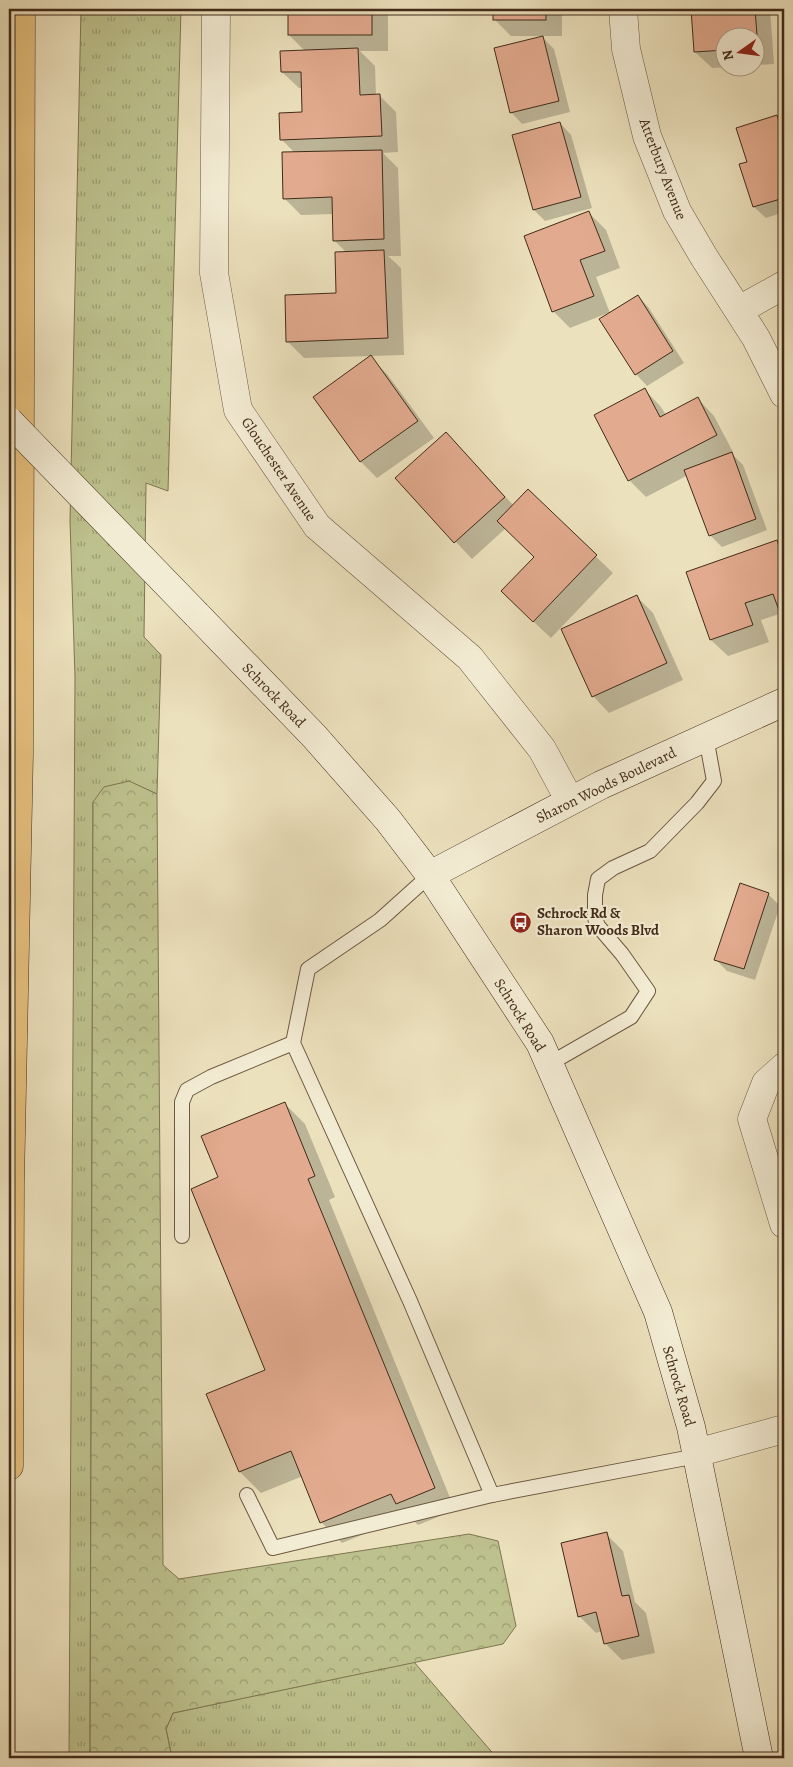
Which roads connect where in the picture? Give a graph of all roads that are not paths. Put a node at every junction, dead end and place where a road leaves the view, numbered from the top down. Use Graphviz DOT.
graph roads {
  1 [pos="21,9"];
  2 [pos="216,9"];
  3 [pos="623,9"];
  4 [pos="784,285"];
  5 [pos="739,310"];
  6 [pos="784,394"];
  7 [pos="9,421"];
  8 [pos="784,702"];
  9 [pos="706,737"];
  10 [pos="570,800"];
  11 [pos="430,875"];
  12 [pos="293,1043"];
  13 [pos="549,1064"];
  14 [pos="784,1067"];
  15 [pos="784,1224"];
  16 [pos="182,1236"];
  17 [pos="784,1429"];
  18 [pos="696,1454"];
  19 [pos="9,1466"];
  20 [pos="247,1495"];
  21 [pos="492,1495"];
  22 [pos="760,1758"];
  1 -- 19 [label="highway"];
  2 -- 10 [label="street, Glouchester Avenue"];
  3 -- 5 [label="street, Atterbury Avenue"];
  4 -- 5 [label="street"];
  5 -- 6 [label="street, Atterbury Avenue"];
  7 -- 11 [label="street, Schrock Road, bridge"];
  8 -- 9 [label="street, Sharon Woods Boulevard"];
  9 -- 10 [label="street, Sharon Woods Boulevard"];
  9 -- 13 [label="lane"];
  10 -- 11 [label="street, Sharon Woods Boulevard"];
  11 -- 12 [label="lane"];
  11 -- 13 [label="street, Schrock Road"];
  12 -- 16 [label="lane"];
  12 -- 21 [label="lane"];
  13 -- 18 [label="street, Schrock Road"];
  14 -- 15 [label="street"];
  17 -- 18 [label="street"];
  18 -- 21 [label="lane"];
  18 -- 22 [label="street, Schrock Road"];
  20 -- 21 [label="lane"];
}
